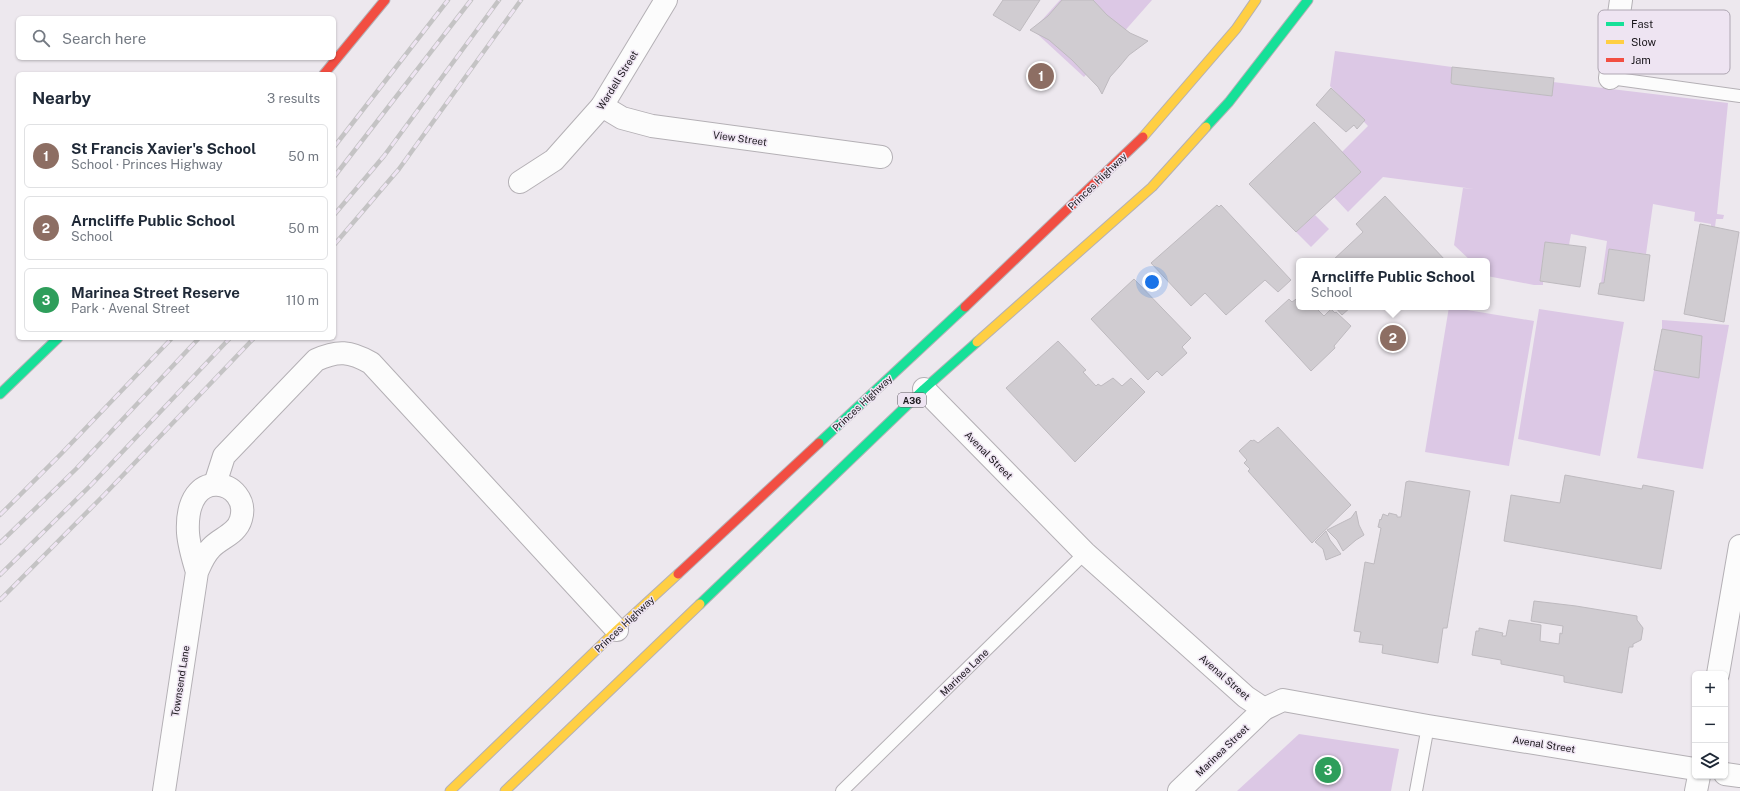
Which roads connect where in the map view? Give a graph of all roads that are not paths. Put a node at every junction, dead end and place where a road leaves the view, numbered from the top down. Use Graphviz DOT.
graph roads {
  1 [pos="385,0"];
  2 [pos="666,0"];
  3 [pos="1256,0"];
  4 [pos="1308,0"];
  5 [pos="1621,0"];
  6 [pos="1620,10"];
  7 [pos="336,59"];
  8 [pos="336,60"];
  9 [pos="326,72"];
  10 [pos="1611,74"];
  11 [pos="1610,78"];
  12 [pos="1740,96"];
  13 [pos="602,106"];
  14 [pos="881,157"];
  15 [pos="520,182"];
  16 [pos="56,340"];
  17 [pos="924,389"];
  18 [pos="0,394"];
  19 [pos="215,484"];
  20 [pos="1740,546"];
  21 [pos="1085,553"];
  22 [pos="197,572"];
  23 [pos="617,630"];
  24 [pos="1719,671"];
  25 [pos="1264,709"];
  26 [pos="1428,726"];
  27 [pos="1692,768"];
  28 [pos="1728,774"];
  29 [pos="1740,776"];
  30 [pos="1698,779"];
  31 [pos="164,791"];
  32 [pos="450,791"];
  33 [pos="505,791"];
  34 [pos="842,791"];
  35 [pos="1179,791"];
  36 [pos="1416,791"];
  37 [pos="1696,791"];
  1 -- 7 [label="main road"];
  2 -- 13 [label="street, Wardell Street"];
  3 -- 23 [label="main road, Princes Highway"];
  4 -- 17 [label="main road, A36"];
  5 -- 6 [label="street"];
  8 -- 9 [label="main road"];
  10 -- 11 [label="street"];
  11 -- 12 [label="lane"];
  13 -- 14 [label="street, View Street"];
  13 -- 15 [label="street, Wardell Street"];
  16 -- 18 [label="main road"];
  17 -- 21 [label="street, Avenal Street"];
  17 -- 33 [label="main road, A36"];
  19 -- 22 [label="street, Townsend Lane"];
  19 -- 22 [label="street, Townsend Lane"];
  19 -- 23 [label="street"];
  20 -- 24 [label="street"];
  21 -- 25 [label="street, Avenal Street"];
  21 -- 34 [label="lane, Marinea Lane"];
  22 -- 31 [label="street, Townsend Lane"];
  23 -- 32 [label="main road, Princes Highway"];
  25 -- 26 [label="street, Avenal Street"];
  25 -- 35 [label="street, Marinea Street"];
  26 -- 27 [label="street, Avenal Street"];
  26 -- 36 [label="lane"];
  28 -- 29 [label="street"];
  30 -- 37 [label="street"];
}
